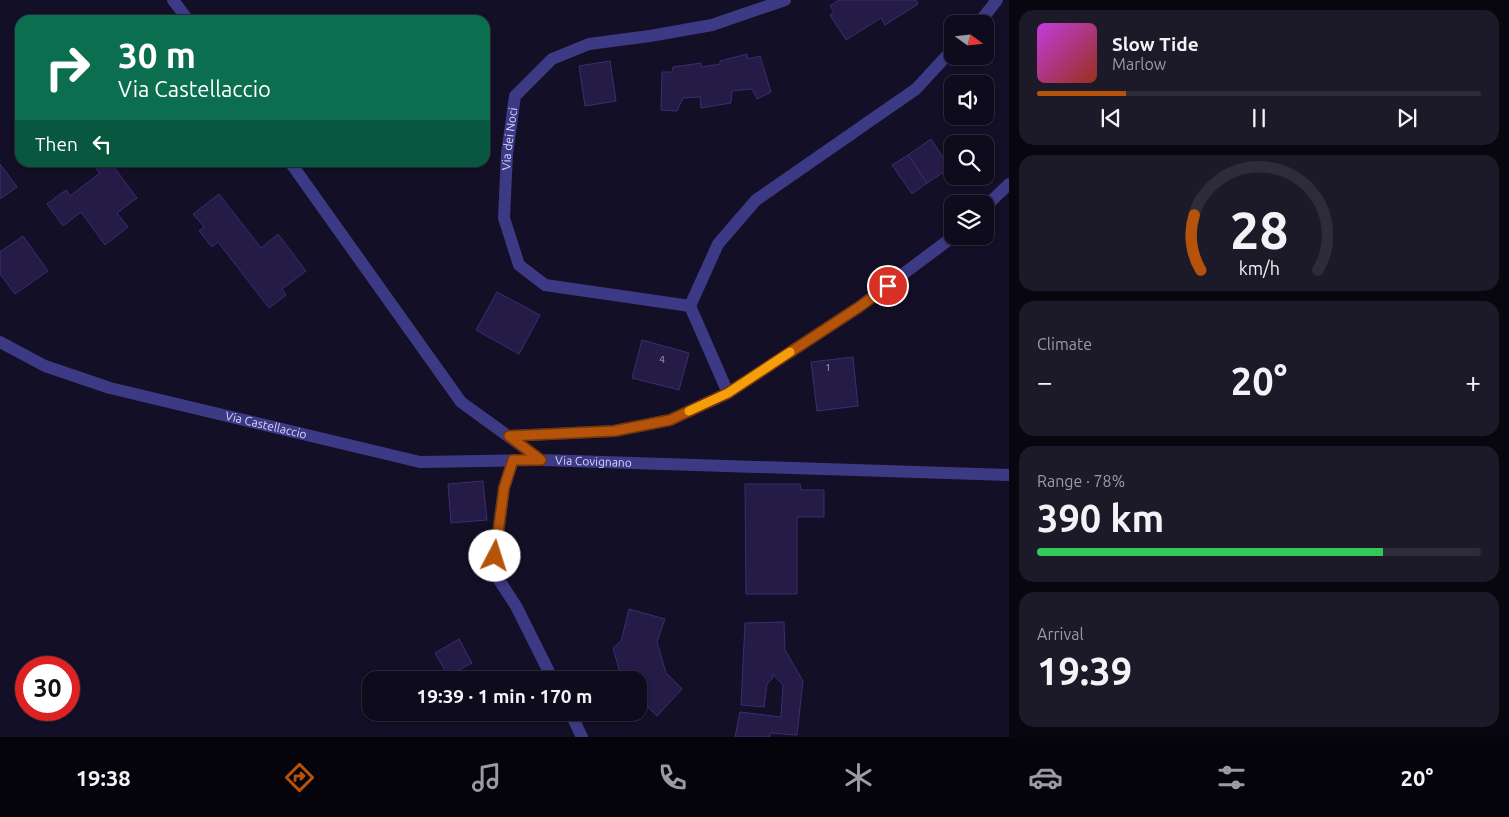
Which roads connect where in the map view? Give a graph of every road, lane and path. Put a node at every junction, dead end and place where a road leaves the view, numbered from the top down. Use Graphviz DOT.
graph roads {
  1 [pos="173,0"];
  2 [pos="785,0"];
  3 [pos="997,0"];
  4 [pos="184,15"];
  5 [pos="985,15"];
  6 [pos="944,59"];
  7 [pos="294,167"];
  8 [pos="1009,184"];
  9 [pos="994,198"];
  10 [pos="944,243"];
  11 [pos="690,306"];
  12 [pos="0,342"];
  13 [pos="728,393"];
  14 [pos="509,436"];
  15 [pos="513,460"];
  16 [pos="541,460"];
  17 [pos="1009,475"];
  18 [pos="548,671"];
  19 [pos="574,721"];
  20 [pos="582,737"];
  1 -- 4 [label="street"];
  2 -- 11 [label="street, Via dei Noci"];
  3 -- 5 [label="street"];
  6 -- 11 [label="street"];
  7 -- 14 [label="street, Via Covignano"];
  8 -- 9 [label="street"];
  10 -- 13 [label="street"];
  11 -- 13 [label="street"];
  12 -- 15 [label="street, Via Castellaccio"];
  13 -- 14 [label="street"];
  14 -- 16 [label="street, Via Covignano"];
  15 -- 16 [label="street, Via Castellaccio"];
  15 -- 18 [label="street"];
  16 -- 17 [label="street, Via Covignano"];
  19 -- 20 [label="street"];
}
